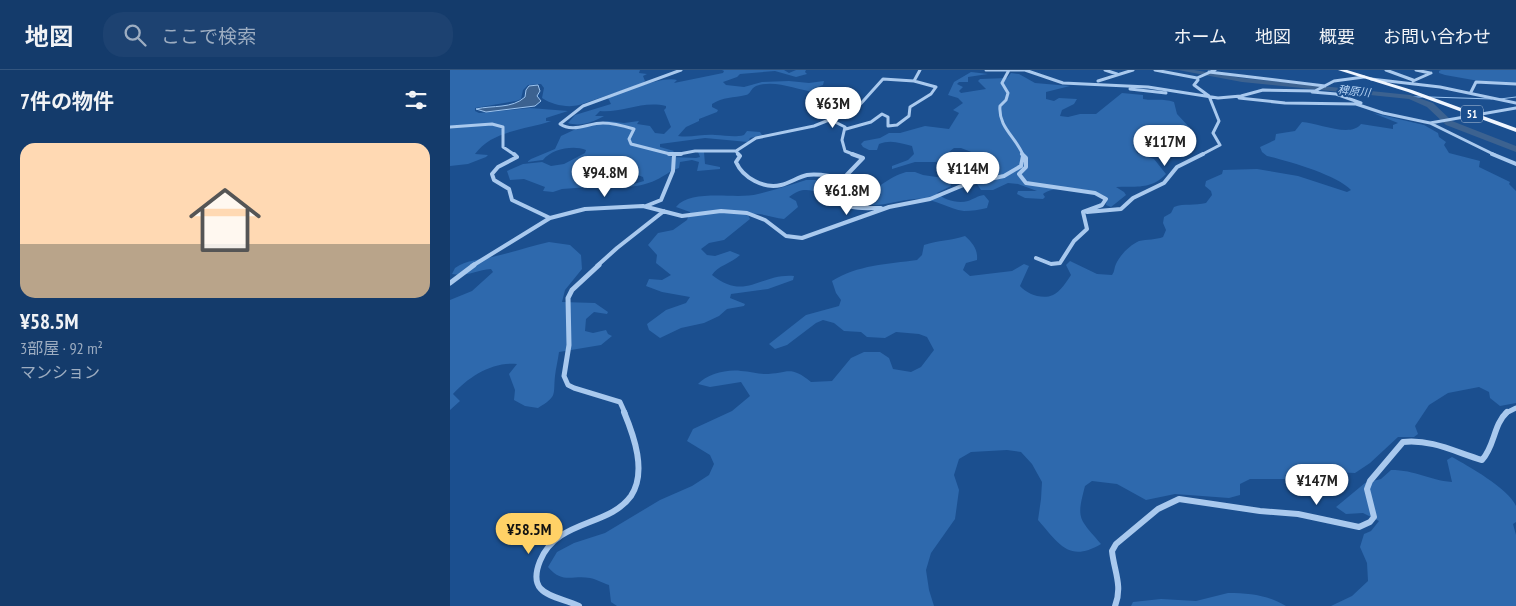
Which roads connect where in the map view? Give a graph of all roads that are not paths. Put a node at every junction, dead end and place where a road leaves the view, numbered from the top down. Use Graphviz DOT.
graph roads {
  1 [pos="681,70"];
  2 [pos="920,70"];
  3 [pos="986,70"];
  4 [pos="1009,70"];
  5 [pos="1105,70"];
  6 [pos="1133,70"];
  7 [pos="1155,70"];
  8 [pos="1215,70"];
  9 [pos="1341,70"];
  10 [pos="1386,70"];
  11 [pos="1416,70"];
  12 [pos="1207,73"];
  13 [pos="1117,74"];
  14 [pos="1364,77"];
  15 [pos="1196,78"];
  16 [pos="1090,79"];
  17 [pos="1372,79"];
  18 [pos="1415,80"];
  19 [pos="914,81"];
  20 [pos="1098,81"];
  21 [pos="1410,82"];
  22 [pos="1516,84"];
  23 [pos="1109,85"];
  24 [pos="1324,87"];
  25 [pos="1311,91"];
  26 [pos="1471,92"];
  27 [pos="1233,97"];
  28 [pos="1212,98"];
  29 [pos="1516,103"];
  30 [pos="1516,108"];
  31 [pos="1476,115"];
  32 [pos="1404,116"];
  33 [pos="831,120"];
  34 [pos="1430,124"];
  35 [pos="450,127"];
  36 [pos="846,129"];
  37 [pos="1516,130"];
  38 [pos="736,152"];
  39 [pos="674,155"];
  40 [pos="1023,156"];
  41 [pos="1516,164"];
  42 [pos="839,183"];
  43 [pos="661,200"];
  44 [pos="643,206"];
  45 [pos="889,207"];
  46 [pos="662,211"];
  47 [pos="1083,212"];
  48 [pos="550,218"];
  49 [pos="1036,258"];
  50 [pos="450,283"];
  51 [pos="1516,408"];
  52 [pos="579,606"];
  53 [pos="1115,606"];
  1 -- 39 [label="street"];
  2 -- 19 [label="street"];
  3 -- 4 [label="street"];
  4 -- 23 [label="street"];
  4 -- 40 [label="street"];
  5 -- 13 [label="street"];
  6 -- 13 [label="street"];
  7 -- 15 [label="street"];
  8 -- 12 [label="street"];
  9 -- 14 [label="main road, 51"];
  10 -- 18 [label="street"];
  11 -- 18 [label="street"];
  12 -- 15 [label="street"];
  12 -- 24 [label="street"];
  13 -- 20 [label="street"];
  14 -- 17 [label="main road, 51"];
  14 -- 24 [label="street"];
  15 -- 28 [label="street"];
  16 -- 20 [label="street"];
  17 -- 21 [label="street"];
  17 -- 31 [label="main road, 51"];
  18 -- 21 [label="street"];
  19 -- 33 [label="street"];
  19 -- 36 [label="street"];
  20 -- 23 [label="street"];
  21 -- 26 [label="street"];
  22 -- 26 [label="street"];
  23 -- 28 [label="street"];
  24 -- 25 [label="street"];
  25 -- 27 [label="street"];
  25 -- 32 [label="street"];
  26 -- 29 [label="street"];
  27 -- 28 [label="street"];
  27 -- 32 [label="street"];
  28 -- 47 [label="street"];
  30 -- 31 [label="street"];
  31 -- 34 [label="street"];
  31 -- 37 [label="main road, 51"];
  32 -- 34 [label="street"];
  33 -- 36 [label="street"];
  33 -- 38 [label="street"];
  34 -- 41 [label="street"];
  35 -- 48 [label="street"];
  36 -- 42 [label="street"];
  38 -- 39 [label="street"];
  38 -- 42 [label="street"];
  39 -- 43 [label="street"];
  40 -- 45 [label="street"];
  40 -- 47 [label="street"];
  42 -- 45 [label="street"];
  43 -- 44 [label="street"];
  43 -- 46 [label="street"];
  44 -- 46 [label="street"];
  44 -- 48 [label="street"];
  45 -- 46 [label="street"];
  46 -- 52 [label="street"];
  47 -- 49 [label="street"];
  48 -- 50 [label="street"];
  51 -- 53 [label="street"];
}
